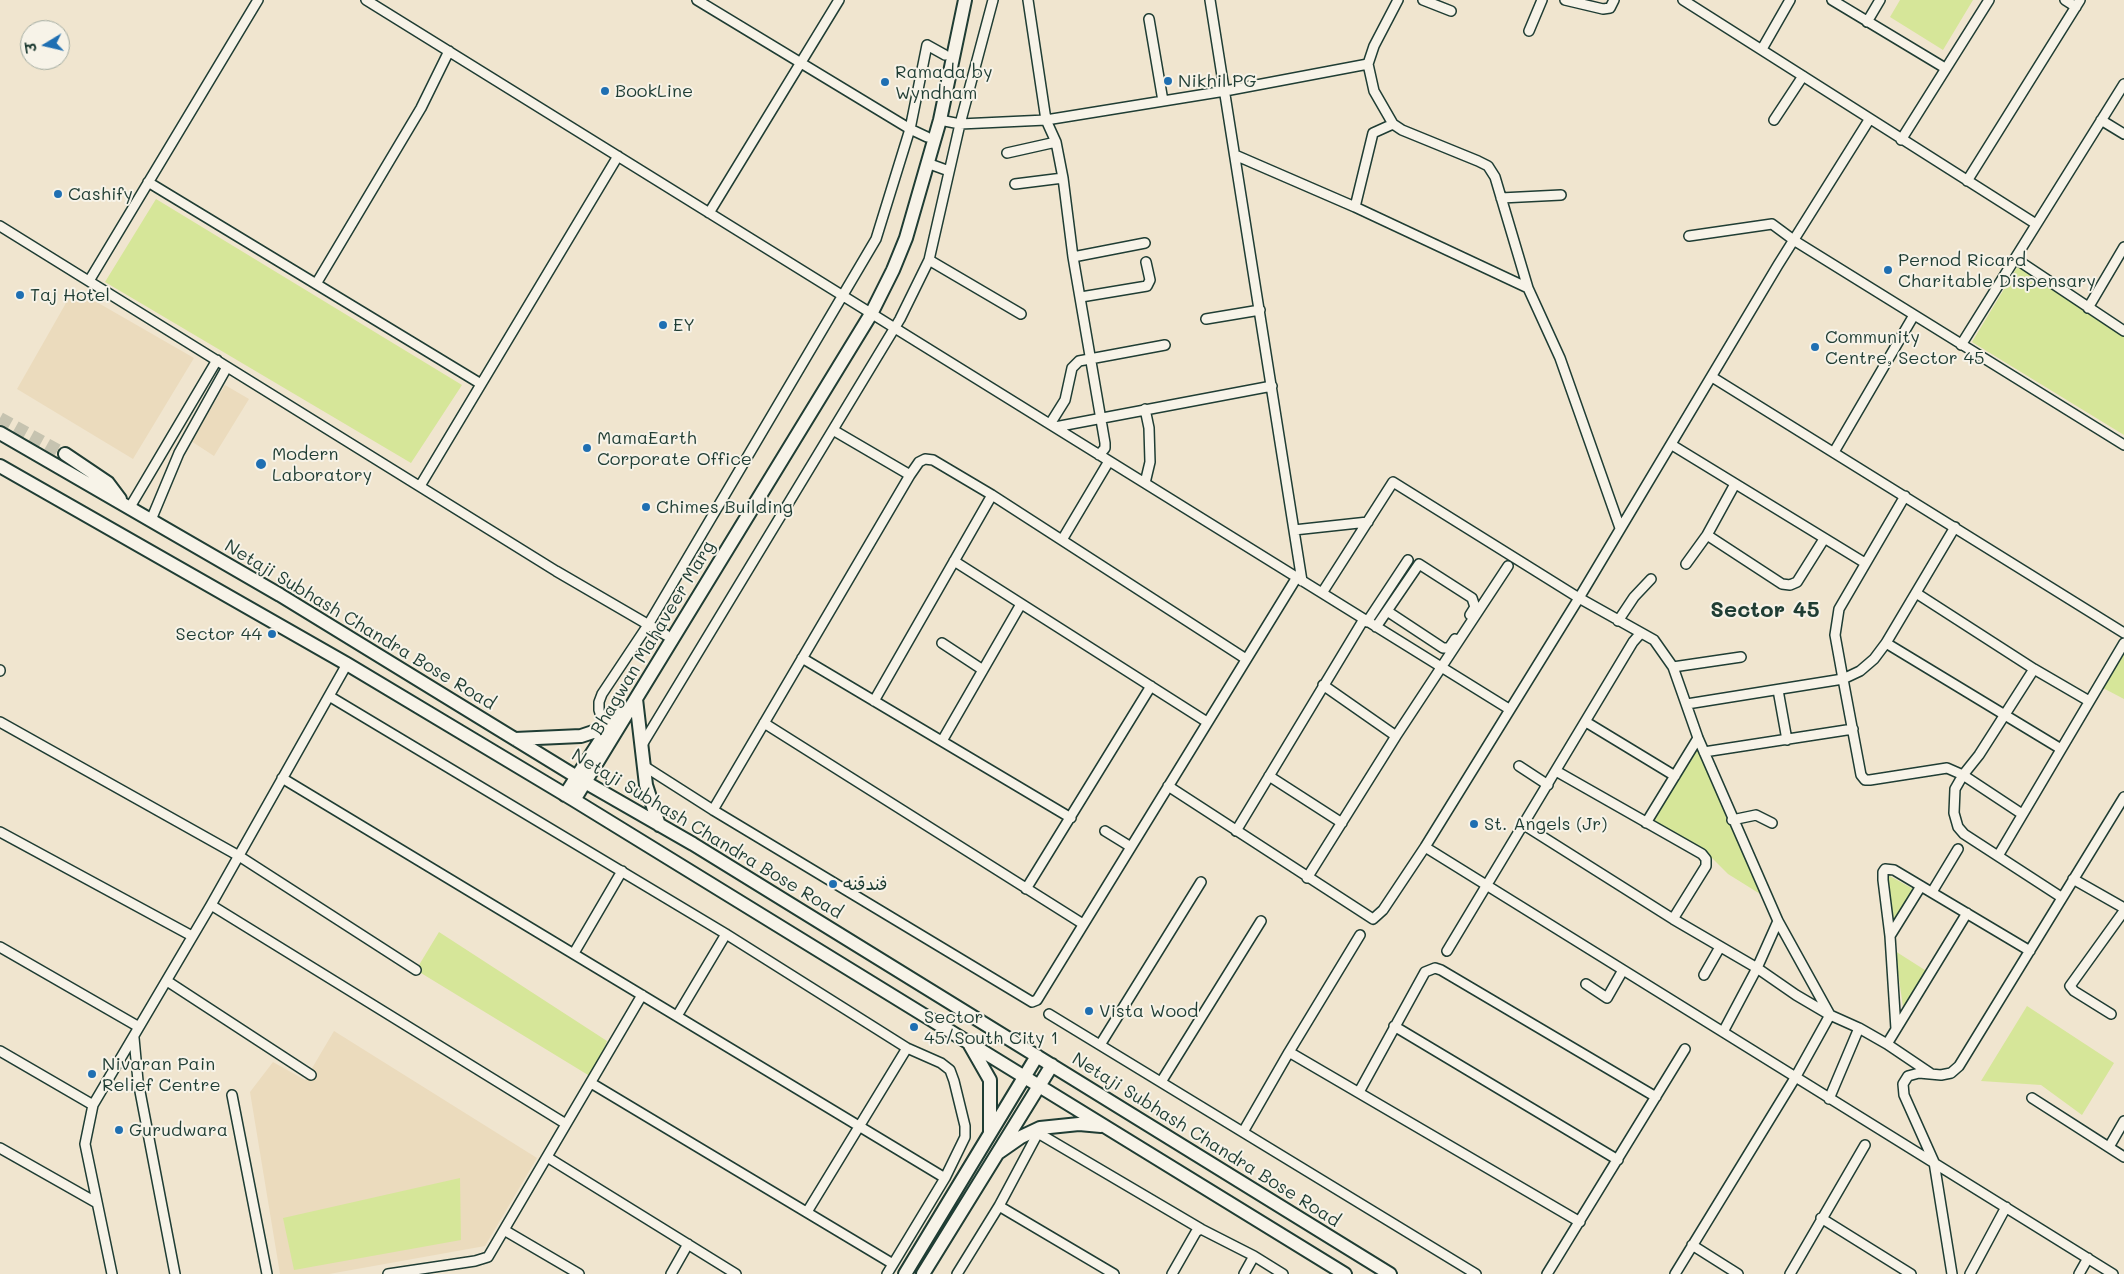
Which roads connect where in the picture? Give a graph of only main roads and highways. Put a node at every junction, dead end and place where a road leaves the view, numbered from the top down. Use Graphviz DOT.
graph roads {
  1 [pos="957,0"];
  2 [pos="965,0"];
  3 [pos="868,312"];
  4 [pos="0,433"];
  5 [pos="65,454"];
  6 [pos="0,466"];
  7 [pos="126,505"];
  8 [pos="636,699"];
  9 [pos="616,716"];
  10 [pos="488,723"];
  11 [pos="515,739"];
  12 [pos="475,741"];
  13 [pos="581,780"];
  14 [pos="570,797"];
  15 [pos="659,825"];
  16 [pos="970,1043"];
  17 [pos="1037,1056"];
  18 [pos="1052,1064"];
  19 [pos="1024,1077"];
  20 [pos="1037,1085"];
  21 [pos="1103,1126"];
  22 [pos="990,1134"];
  23 [pos="994,1156"];
  24 [pos="906,1274"];
  25 [pos="923,1274"];
  26 [pos="1345,1274"];
  27 [pos="1390,1274"];
  1 -- 3 [label="main road, Bhagwan Mahaveer Marg"];
  2 -- 3 [label="main road, Bhagwan Mahaveer Marg"];
  3 -- 8 [label="main road, Bhagwan Mahaveer Marg"];
  3 -- 9 [label="main road, Bhagwan Mahaveer Marg"];
  4 -- 7 [label="main road, Netaji Subhash Chandra Bose Road"];
  5 -- 7 [label="main road"];
  6 -- 12 [label="main road"];
  7 -- 10 [label="main road, Netaji Subhash Chandra Bose Road"];
  8 -- 13 [label="main road, Bhagwan Mahaveer Marg"];
  8 -- 15 [label="main road"];
  9 -- 11 [label="main road"];
  9 -- 13 [label="main road, Bhagwan Mahaveer Marg"];
  10 -- 11 [label="main road, Netaji Subhash Chandra Bose Road"];
  10 -- 12 [label="main road"];
  11 -- 13 [label="main road, Netaji Subhash Chandra Bose Road"];
  12 -- 14 [label="main road"];
  13 -- 14 [label="main road, Bhagwan Mahaveer Marg"];
  13 -- 15 [label="main road, Netaji Subhash Chandra Bose Road"];
  14 -- 16 [label="main road"];
  15 -- 17 [label="main road, Netaji Subhash Chandra Bose Road"];
  16 -- 19 [label="main road"];
  16 -- 22 [label="main road"];
  17 -- 18 [label="main road, Netaji Subhash Chandra Bose Road"];
  17 -- 19 [label="main road"];
  18 -- 20 [label="main road"];
  18 -- 27 [label="main road, Netaji Subhash Chandra Bose Road"];
  19 -- 20 [label="main road"];
  19 -- 22 [label="main road"];
  20 -- 21 [label="main road"];
  20 -- 23 [label="main road"];
  21 -- 23 [label="main road"];
  21 -- 26 [label="main road"];
  22 -- 24 [label="main road"];
  23 -- 25 [label="main road"];
}
